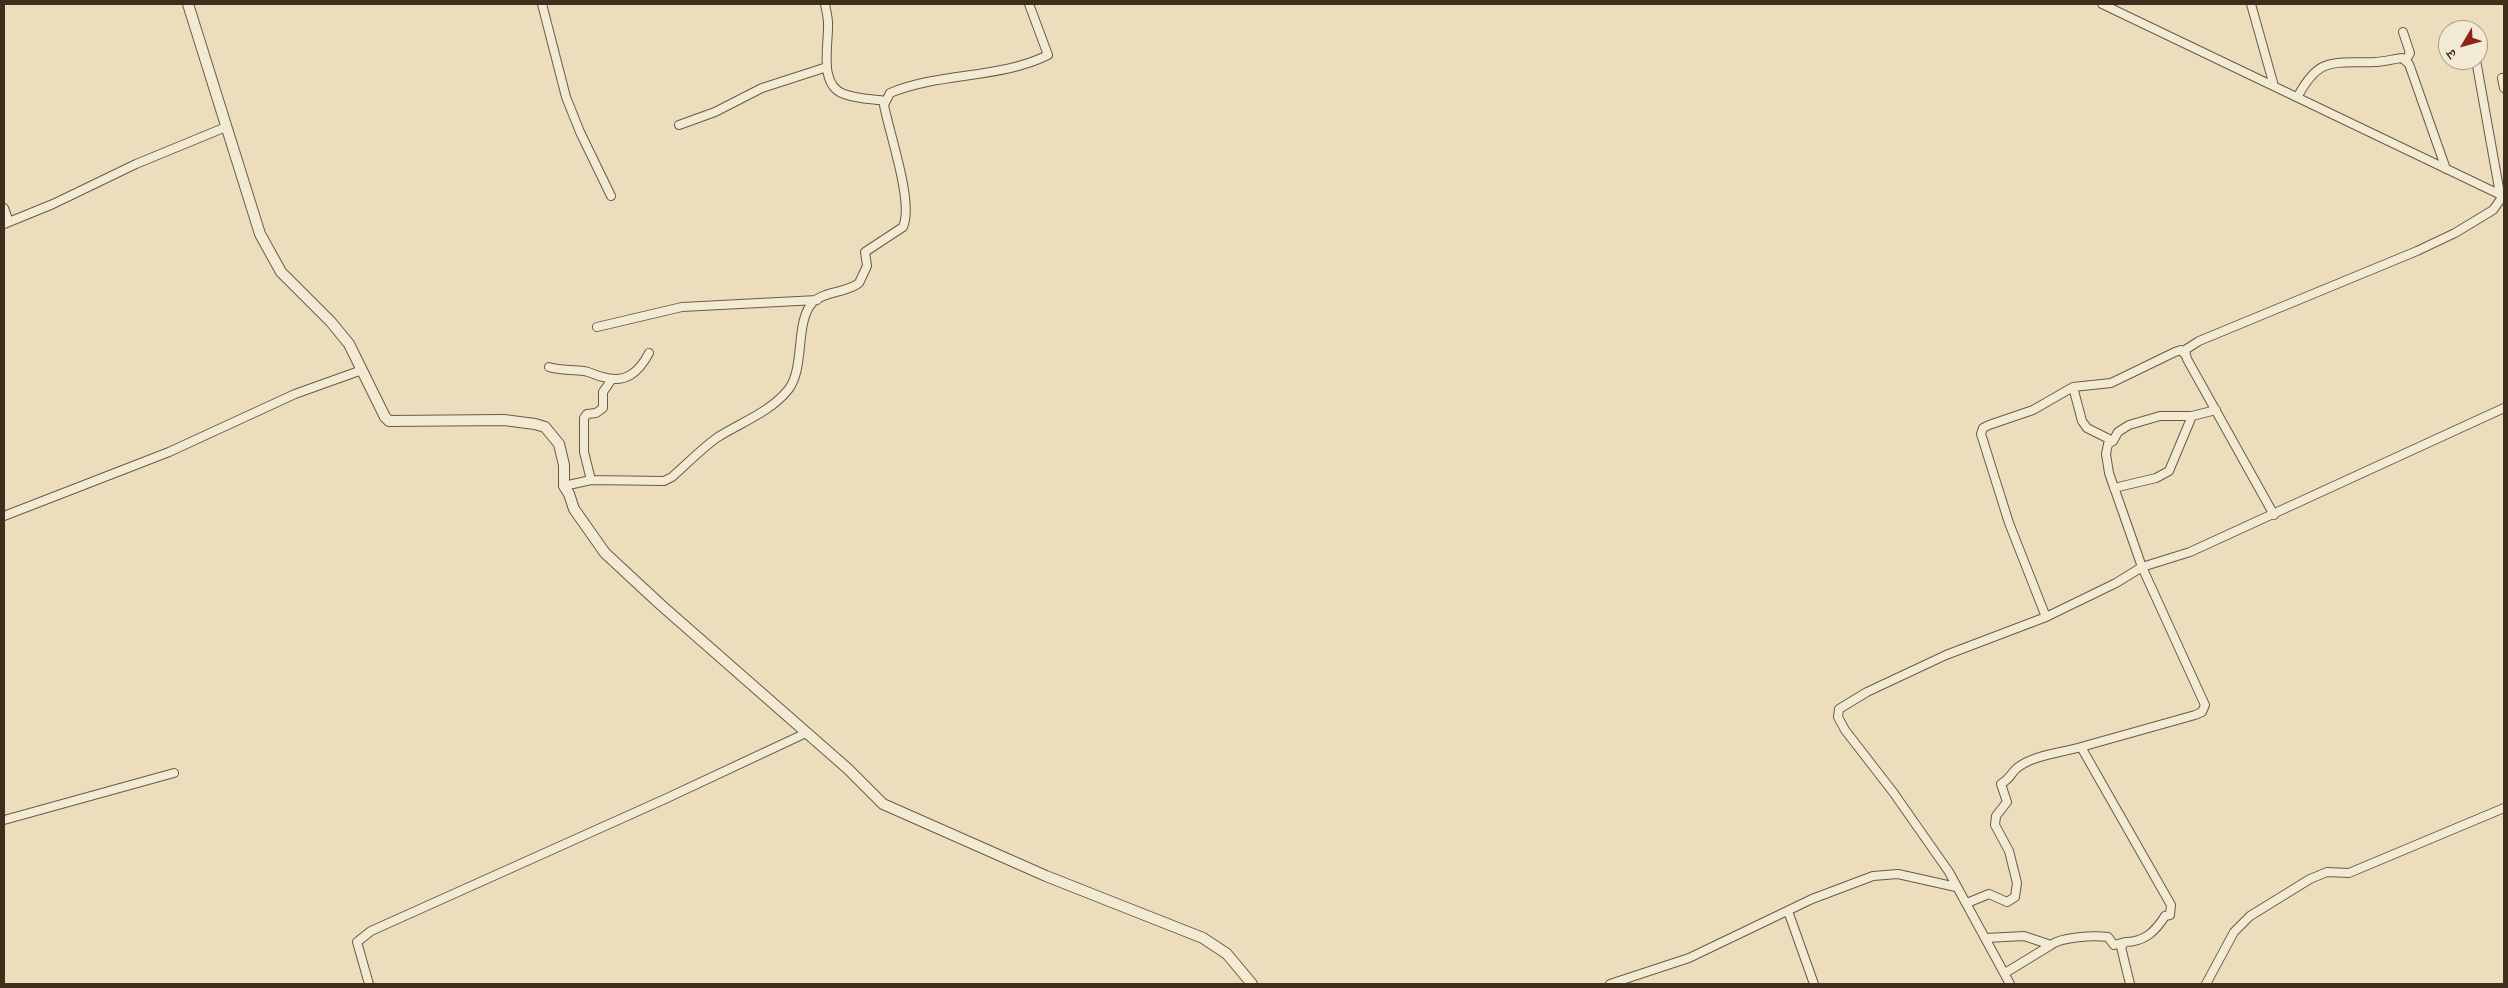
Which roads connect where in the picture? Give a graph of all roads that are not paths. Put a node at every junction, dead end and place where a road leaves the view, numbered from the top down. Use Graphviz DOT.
graph roads {
  1 [pos="188,4"];
  2 [pos="542,4"];
  3 [pos="825,4"];
  4 [pos="1029,4"];
  5 [pos="2102,4"];
  6 [pos="2251,4"];
  7 [pos="2403,32"];
  8 [pos="2406,60"];
  9 [pos="827,68"];
  10 [pos="2478,70"];
  11 [pos="2502,78"];
  12 [pos="2274,86"];
  13 [pos="2504,88"];
  14 [pos="2298,96"];
  15 [pos="886,101"];
  16 [pos="679,125"];
  17 [pos="226,127"];
  18 [pos="2446,169"];
  19 [pos="611,196"];
  20 [pos="2502,196"];
  21 [pos="4,208"];
  22 [pos="6,223"];
  23 [pos="817,300"];
  24 [pos="597,326"];
  25 [pos="649,352"];
  26 [pos="2186,356"];
  27 [pos="549,367"];
  28 [pos="362,370"];
  29 [pos="612,379"];
  30 [pos="2073,387"];
  31 [pos="2504,408"];
  32 [pos="2216,410"];
  33 [pos="2192,416"];
  34 [pos="2112,441"];
  35 [pos="591,480"];
  36 [pos="564,486"];
  37 [pos="2114,488"];
  38 [pos="2274,514"];
  39 [pos="4,516"];
  40 [pos="2142,567"];
  41 [pos="2046,617"];
  42 [pos="806,733"];
  43 [pos="2081,747"];
  44 [pos="174,773"];
  45 [pos="2503,811"];
  46 [pos="4,820"];
  47 [pos="1956,887"];
  48 [pos="1967,904"];
  49 [pos="1788,911"];
  50 [pos="1986,938"];
  51 [pos="2125,942"];
  52 [pos="2051,945"];
  53 [pos="2005,973"];
  54 [pos="369,984"];
  55 [pos="1252,984"];
  56 [pos="1610,984"];
  57 [pos="1814,984"];
  58 [pos="2010,984"];
  59 [pos="2130,984"];
  60 [pos="2206,984"];
  1 -- 17 [label="street"];
  2 -- 19 [label="street"];
  3 -- 9 [label="street"];
  4 -- 15 [label="street"];
  5 -- 12 [label="street"];
  6 -- 12 [label="street"];
  7 -- 8 [label="street"];
  8 -- 14 [label="street"];
  8 -- 18 [label="street"];
  9 -- 15 [label="street"];
  9 -- 16 [label="street"];
  10 -- 20 [label="street"];
  11 -- 13 [label="street"];
  12 -- 14 [label="street"];
  14 -- 18 [label="street"];
  15 -- 23 [label="street"];
  17 -- 22 [label="street"];
  17 -- 28 [label="street"];
  18 -- 20 [label="street"];
  20 -- 26 [label="street"];
  21 -- 22 [label="street"];
  23 -- 24 [label="street"];
  23 -- 35 [label="street"];
  25 -- 29 [label="street"];
  26 -- 30 [label="street"];
  26 -- 32 [label="street"];
  27 -- 29 [label="street"];
  28 -- 36 [label="street"];
  28 -- 39 [label="street"];
  29 -- 35 [label="street"];
  30 -- 34 [label="street"];
  30 -- 41 [label="street"];
  31 -- 38 [label="street"];
  32 -- 33 [label="street"];
  32 -- 38 [label="street"];
  33 -- 34 [label="street"];
  33 -- 37 [label="street"];
  34 -- 37 [label="street"];
  35 -- 36 [label="street"];
  36 -- 42 [label="street"];
  37 -- 40 [label="street"];
  38 -- 40 [label="street"];
  40 -- 41 [label="street"];
  40 -- 43 [label="street"];
  41 -- 47 [label="street"];
  42 -- 54 [label="street"];
  42 -- 55 [label="street"];
  43 -- 48 [label="street"];
  43 -- 51 [label="street"];
  44 -- 46 [label="street"];
  45 -- 60 [label="street"];
  47 -- 48 [label="street"];
  47 -- 49 [label="street"];
  48 -- 50 [label="street"];
  49 -- 56 [label="street"];
  49 -- 57 [label="street"];
  50 -- 52 [label="street"];
  50 -- 53 [label="street"];
  51 -- 52 [label="street"];
  51 -- 59 [label="street"];
  52 -- 53 [label="street"];
  53 -- 58 [label="street"];
}
